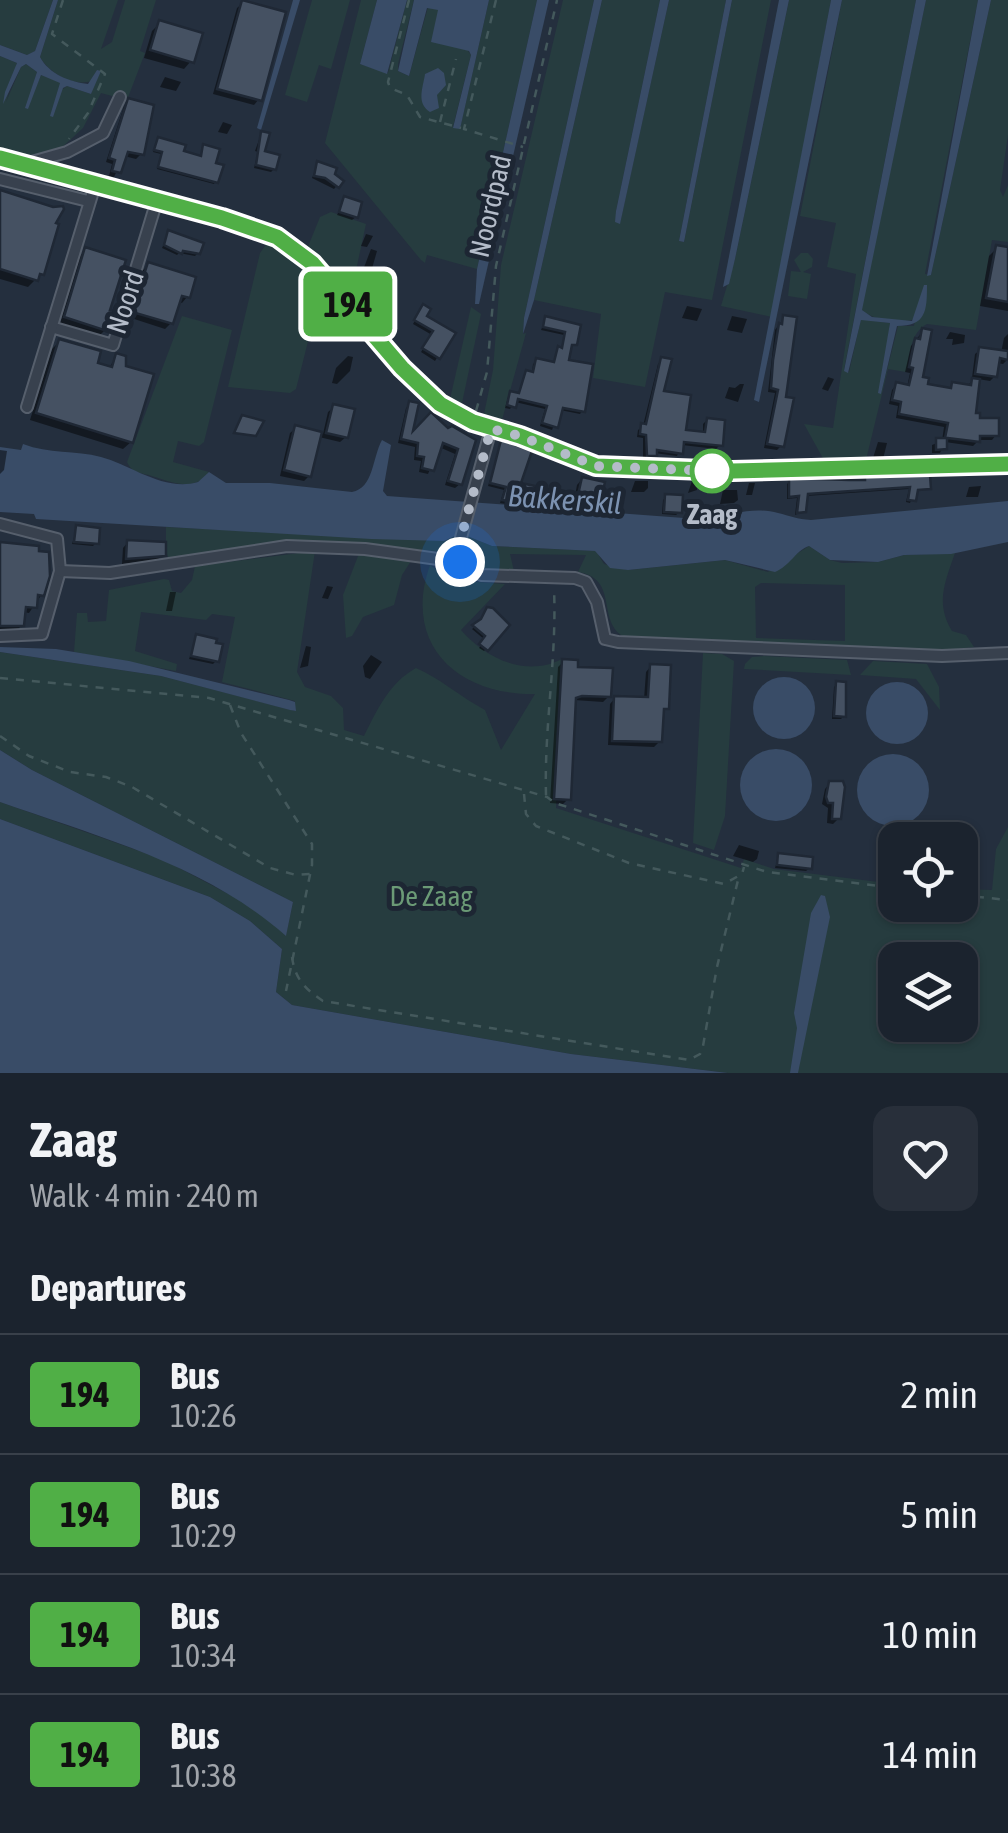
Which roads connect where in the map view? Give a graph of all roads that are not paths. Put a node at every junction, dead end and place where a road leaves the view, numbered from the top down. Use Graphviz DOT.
graph roads {
  1 [pos="120,97"];
  2 [pos="0,158"];
  3 [pos="20,165"];
  4 [pos="0,178"];
  5 [pos="95,185"];
  6 [pos="157,200"];
  7 [pos="88,201"];
  8 [pos="51,328"];
  9 [pos="27,408"];
  10 [pos="491,429"];
  11 [pos="1008,464"];
  12 [pos="0,524"];
  13 [pos="460,562"];
  14 [pos="60,571"];
  15 [pos="0,636"];
  16 [pos="1008,652"];
  1 -- 3 [label="street"];
  2 -- 3 [label="street"];
  3 -- 5 [label="street"];
  4 -- 7 [label="street"];
  5 -- 6 [label="street"];
  5 -- 7 [label="street"];
  6 -- 8 [label="street, Noord"];
  6 -- 10 [label="street"];
  7 -- 8 [label="street"];
  8 -- 9 [label="street"];
  10 -- 11 [label="street"];
  10 -- 13 [label="street"];
  12 -- 14 [label="street"];
  13 -- 14 [label="street"];
  13 -- 16 [label="street"];
  14 -- 15 [label="street"];
}
